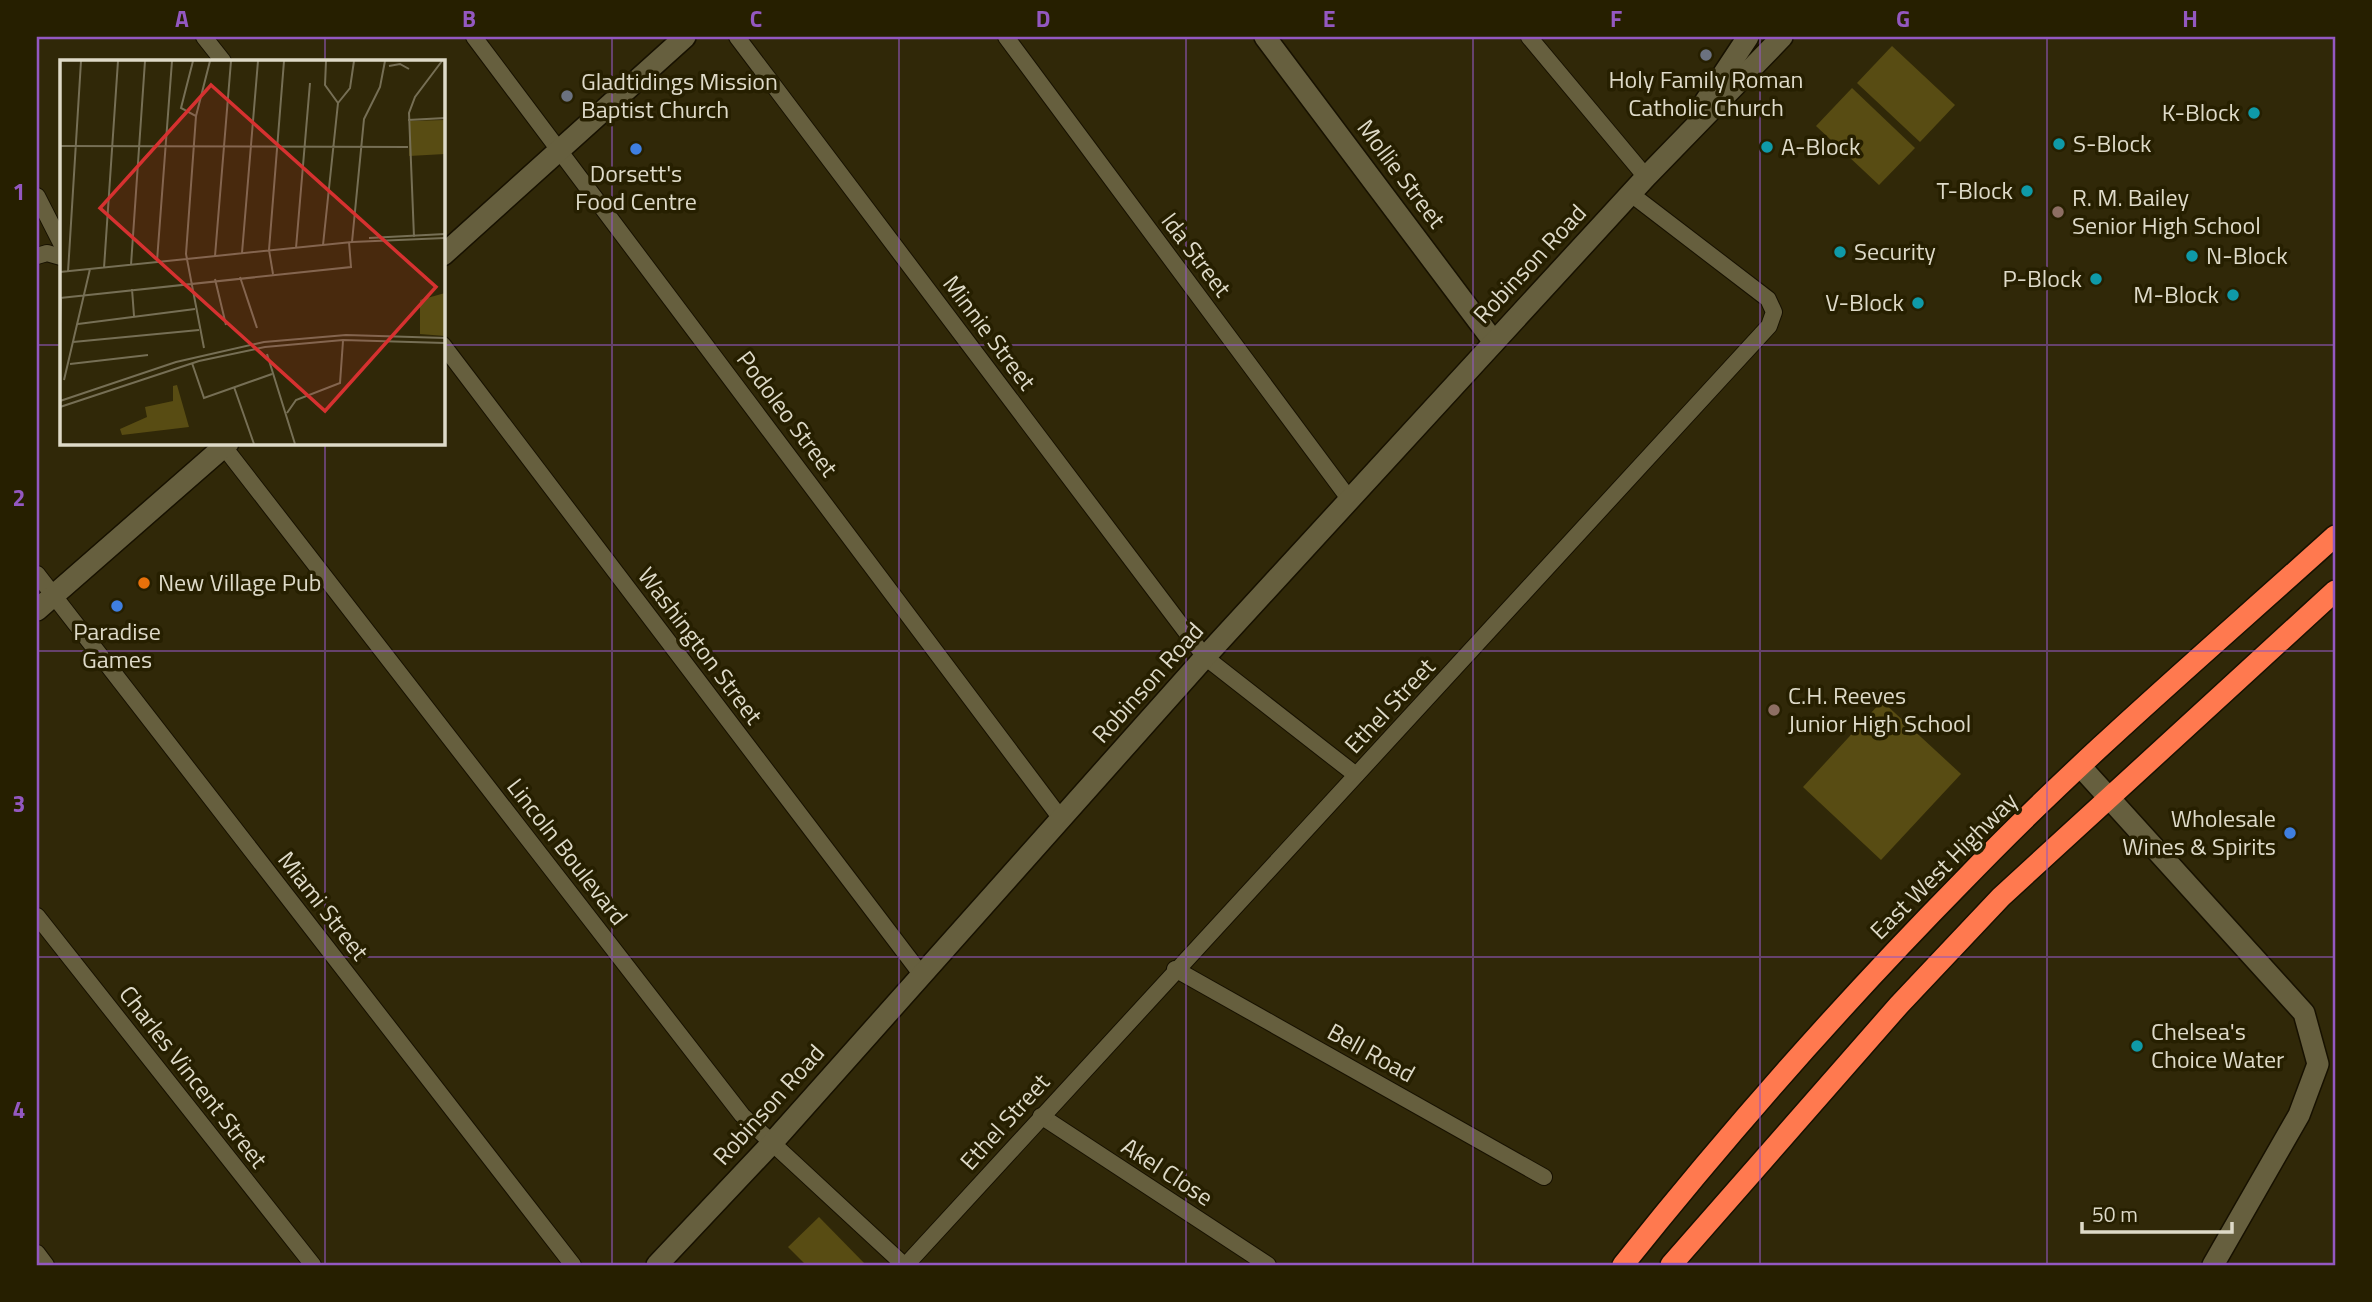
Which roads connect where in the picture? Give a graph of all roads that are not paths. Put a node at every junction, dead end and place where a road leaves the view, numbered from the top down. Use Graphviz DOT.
graph roads {
  1 [pos="204,37"];
  2 [pos="474,37"];
  3 [pos="685,37"];
  4 [pos="737,37"];
  5 [pos="1006,37"];
  6 [pos="1265,37"];
  7 [pos="1530,37"];
  8 [pos="1748,37"];
  9 [pos="1782,37"];
  10 [pos="222,60"];
  11 [pos="1681,139"];
  12 [pos="562,150"];
  13 [pos="1646,177"];
  14 [pos="1631,194"];
  15 [pos="37,196"];
  16 [pos="60,241"];
  17 [pos="444,254"];
  18 [pos="37,256"];
  19 [pos="60,257"];
  20 [pos="1494,342"];
  21 [pos="444,346"];
  22 [pos="224,444"];
  23 [pos="1350,500"];
  24 [pos="2335,536"];
  25 [pos="37,574"];
  26 [pos="2335,591"];
  27 [pos="53,595"];
  28 [pos="37,610"];
  29 [pos="1205,657"];
  30 [pos="2081,767"];
  31 [pos="1356,775"];
  32 [pos="2109,796"];
  33 [pos="1062,820"];
  34 [pos="37,916"];
  35 [pos="1175,969"];
  36 [pos="922,974"];
  37 [pos="1041,1116"];
  38 [pos="773,1142"];
  39 [pos="1544,1177"];
  40 [pos="37,1253"];
  41 [pos="46,1265"];
  42 [pos="313,1265"];
  43 [pos="573,1265"];
  44 [pos="657,1265"];
  45 [pos="905,1265"];
  46 [pos="1268,1265"];
  47 [pos="1623,1265"];
  48 [pos="1671,1265"];
  49 [pos="2213,1265"];
  1 -- 10 [label="street"];
  2 -- 12 [label="street, Podoleo Street"];
  3 -- 12 [label="main road"];
  4 -- 29 [label="street, Minnie Street"];
  5 -- 23 [label="street, Ida Street"];
  6 -- 20 [label="main road, Mollie Street"];
  7 -- 13 [label="street"];
  8 -- 11 [label="main road, Robinson Road"];
  9 -- 11 [label="main road, Robinson Road"];
  11 -- 13 [label="main road, Robinson Road"];
  12 -- 17 [label="main road"];
  12 -- 33 [label="street, Podoleo Street"];
  13 -- 14 [label="main road, Robinson Road"];
  14 -- 20 [label="main road, Robinson Road"];
  14 -- 31 [label="street, Ethel Street"];
  15 -- 16 [label="street"];
  18 -- 19 [label="street"];
  20 -- 23 [label="main road, Robinson Road"];
  21 -- 36 [label="street, Washington Street"];
  22 -- 27 [label="main road"];
  22 -- 38 [label="street, Lincoln Boulevard"];
  23 -- 29 [label="main road, Robinson Road"];
  24 -- 30 [label="highway, East West Highway"];
  25 -- 27 [label="street, Miami Street"];
  26 -- 32 [label="highway"];
  27 -- 28 [label="main road"];
  27 -- 43 [label="street, Miami Street"];
  29 -- 31 [label="street, Minnie Street"];
  29 -- 33 [label="main road, Robinson Road"];
  30 -- 32 [label="main road"];
  30 -- 47 [label="highway, East West Highway"];
  31 -- 35 [label="street, Ethel Street"];
  32 -- 48 [label="highway"];
  32 -- 49 [label="main road"];
  33 -- 36 [label="main road, Robinson Road"];
  34 -- 42 [label="street, Charles Vincent Street"];
  35 -- 37 [label="street, Ethel Street"];
  35 -- 39 [label="street, Bell Road"];
  36 -- 38 [label="main road, Robinson Road"];
  37 -- 45 [label="street, Ethel Street"];
  37 -- 46 [label="street, Akel Close"];
  38 -- 44 [label="main road, Robinson Road"];
  38 -- 45 [label="street, Lincoln Boulevard"];
  40 -- 41 [label="street"];
}
